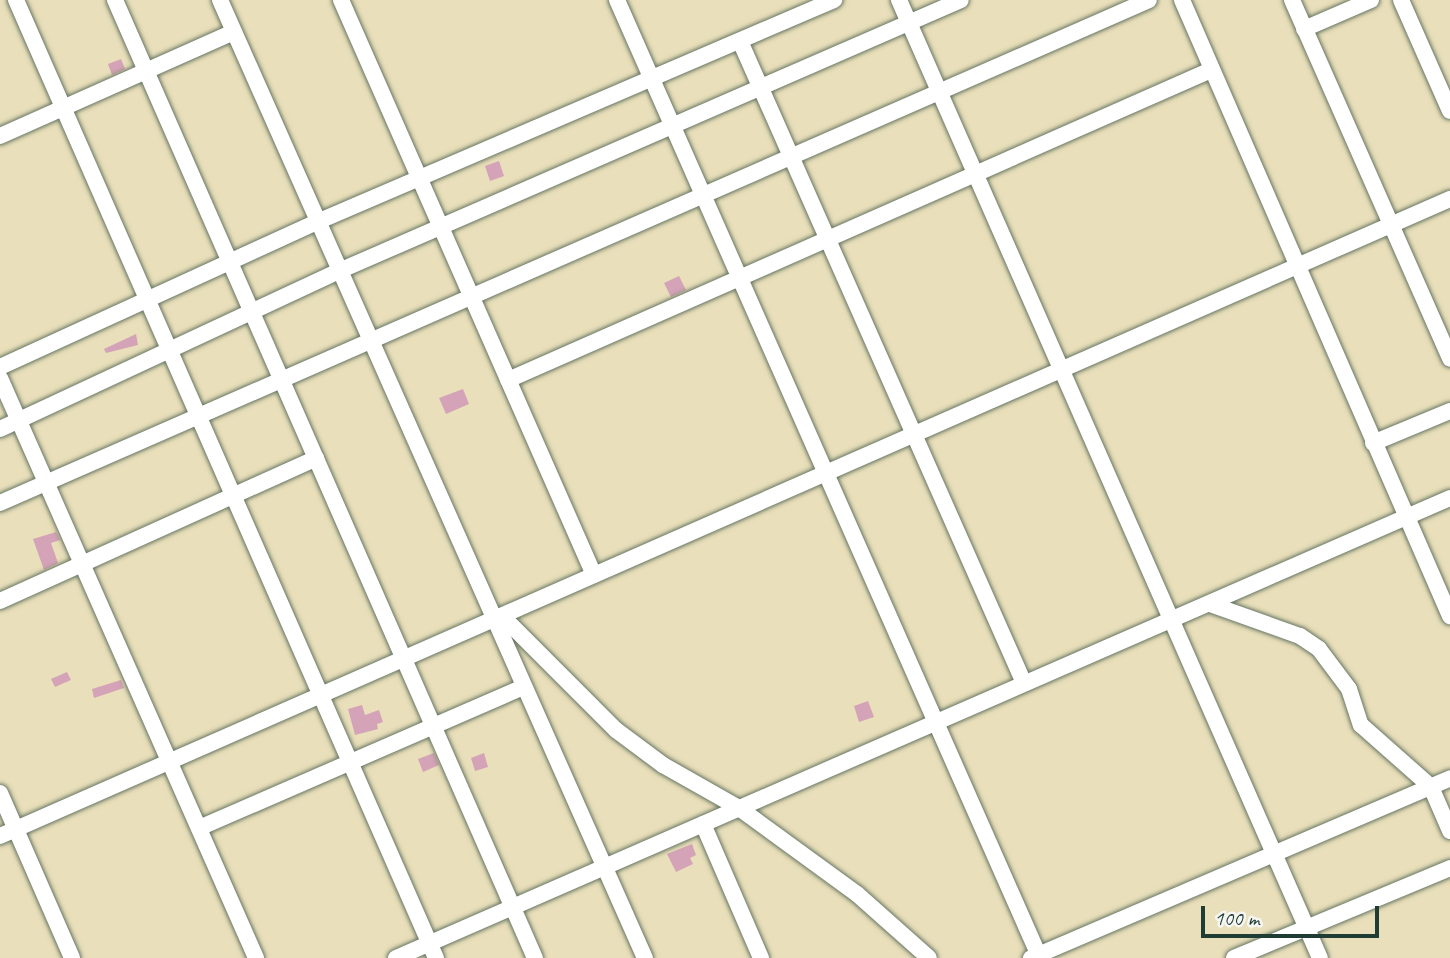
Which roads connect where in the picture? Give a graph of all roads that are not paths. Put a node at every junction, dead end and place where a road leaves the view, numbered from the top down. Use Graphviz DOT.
graph roads {
  1 [pos="16,0"];
  2 [pos="115,0"];
  3 [pos="220,0"];
  4 [pos="341,0"];
  5 [pos="617,0"];
  6 [pos="834,0"];
  7 [pos="900,0"];
  8 [pos="961,0"];
  9 [pos="1149,0"];
  10 [pos="1182,0"];
  11 [pos="1292,0"];
  12 [pos="1371,0"];
  13 [pos="1401,0"];
  14 [pos="910,23"];
  15 [pos="1304,29"];
  16 [pos="234,32"];
  17 [pos="740,41"];
  18 [pos="1212,70"];
  19 [pos="146,72"];
  20 [pos="653,79"];
  21 [pos="760,87"];
  22 [pos="940,93"];
  23 [pos="62,109"];
  24 [pos="1450,111"];
  25 [pos="672,123"];
  26 [pos="0,136"];
  27 [pos="791,156"];
  28 [pos="975,172"];
  29 [pos="420,178"];
  30 [pos="704,194"];
  31 [pos="1450,199"];
  32 [pos="317,222"];
  33 [pos="1390,224"];
  34 [pos="441,226"];
  35 [pos="828,239"];
  36 [pos="231,264"];
  37 [pos="1295,266"];
  38 [pos="339,271"];
  39 [pos="741,278"];
  40 [pos="471,295"];
  41 [pos="145,299"];
  42 [pos="251,311"];
  43 [pos="369,340"];
  44 [pos="168,351"];
  45 [pos="1450,359"];
  46 [pos="0,366"];
  47 [pos="1063,369"];
  48 [pos="0,377"];
  49 [pos="281,379"];
  50 [pos="509,380"];
  51 [pos="1450,411"];
  52 [pos="197,416"];
  53 [pos="19,421"];
  54 [pos="0,429"];
  55 [pos="913,434"];
  56 [pos="1373,443"];
  57 [pos="316,458"];
  58 [pos="828,471"];
  59 [pos="46,483"];
  60 [pos="233,498"];
  61 [pos="1450,498"];
  62 [pos="0,503"];
  63 [pos="1406,518"];
  64 [pos="83,566"];
  65 [pos="594,575"];
  66 [pos="0,601"];
  67 [pos="1210,604"];
  68 [pos="1450,616"];
  69 [pos="498,619"];
  70 [pos="1173,621"];
  71 [pos="405,659"];
  72 [pos="1024,683"];
  73 [pos="523,687"];
  74 [pos="321,696"];
  75 [pos="937,722"];
  76 [pos="433,725"];
  77 [pos="349,761"];
  78 [pos="169,762"];
  79 [pos="1450,778"];
  80 [pos="1431,787"];
  81 [pos="0,793"];
  82 [pos="739,808"];
  83 [pos="703,824"];
  84 [pos="199,828"];
  85 [pos="16,829"];
  86 [pos="1450,831"];
  87 [pos="0,836"];
  88 [pos="1274,854"];
  89 [pos="605,867"];
  90 [pos="1450,869"];
  91 [pos="513,906"];
  92 [pos="1306,928"];
  93 [pos="433,951"];
  94 [pos="1036,957"];
  95 [pos="72,958"];
  96 [pos="256,958"];
  97 [pos="396,958"];
  98 [pos="536,958"];
  99 [pos="645,958"];
  100 [pos="761,958"];
  101 [pos="929,958"];
  102 [pos="1234,958"];
  103 [pos="1320,958"];
  1 -- 23 [label="street"];
  2 -- 19 [label="street"];
  3 -- 16 [label="street"];
  4 -- 29 [label="street"];
  5 -- 20 [label="street"];
  6 -- 17 [label="street"];
  7 -- 14 [label="street"];
  8 -- 14 [label="street"];
  9 -- 22 [label="street"];
  10 -- 18 [label="street"];
  11 -- 15 [label="street"];
  12 -- 15 [label="street"];
  13 -- 24 [label="street"];
  14 -- 21 [label="street"];
  14 -- 22 [label="street"];
  15 -- 33 [label="street"];
  16 -- 19 [label="street"];
  16 -- 32 [label="street"];
  17 -- 20 [label="street"];
  17 -- 21 [label="street"];
  18 -- 28 [label="street"];
  18 -- 37 [label="street"];
  19 -- 23 [label="street"];
  19 -- 36 [label="street"];
  20 -- 25 [label="street"];
  20 -- 29 [label="street"];
  21 -- 25 [label="street"];
  21 -- 27 [label="street"];
  22 -- 27 [label="street"];
  22 -- 28 [label="street"];
  23 -- 26 [label="street"];
  23 -- 41 [label="street"];
  25 -- 30 [label="street"];
  25 -- 34 [label="street"];
  27 -- 30 [label="street"];
  27 -- 35 [label="street"];
  28 -- 35 [label="street"];
  28 -- 47 [label="street"];
  29 -- 32 [label="street"];
  29 -- 34 [label="street"];
  30 -- 39 [label="street"];
  30 -- 40 [label="street"];
  31 -- 33 [label="street"];
  32 -- 36 [label="street"];
  32 -- 38 [label="street"];
  33 -- 37 [label="street"];
  33 -- 45 [label="street"];
  34 -- 38 [label="street"];
  34 -- 40 [label="street"];
  35 -- 39 [label="street"];
  35 -- 55 [label="street"];
  36 -- 41 [label="street"];
  36 -- 42 [label="street"];
  37 -- 47 [label="street"];
  37 -- 56 [label="street"];
  38 -- 42 [label="street"];
  38 -- 43 [label="street"];
  39 -- 50 [label="street"];
  39 -- 58 [label="street"];
  40 -- 43 [label="street"];
  40 -- 50 [label="street"];
  41 -- 44 [label="street"];
  41 -- 46 [label="street"];
  42 -- 44 [label="street"];
  42 -- 49 [label="street"];
  43 -- 49 [label="street"];
  43 -- 69 [label="street"];
  44 -- 52 [label="street"];
  44 -- 53 [label="street"];
  47 -- 55 [label="street"];
  47 -- 70 [label="street"];
  48 -- 53 [label="street"];
  49 -- 52 [label="street"];
  49 -- 57 [label="street"];
  50 -- 65 [label="street"];
  51 -- 56 [label="street"];
  52 -- 59 [label="street"];
  52 -- 60 [label="street"];
  53 -- 54 [label="street"];
  53 -- 59 [label="street"];
  55 -- 58 [label="street"];
  55 -- 72 [label="street"];
  56 -- 63 [label="street"];
  57 -- 60 [label="street"];
  57 -- 71 [label="street"];
  58 -- 65 [label="street"];
  58 -- 75 [label="street"];
  59 -- 62 [label="street"];
  59 -- 64 [label="street"];
  60 -- 64 [label="street"];
  60 -- 74 [label="street"];
  61 -- 63 [label="street"];
  63 -- 67 [label="street"];
  63 -- 68 [label="street"];
  64 -- 66 [label="street"];
  64 -- 78 [label="street"];
  65 -- 69 [label="street"];
  67 -- 70 [label="street"];
  67 -- 80 [label="street"];
  69 -- 71 [label="street"];
  69 -- 73 [label="street"];
  69 -- 82 [label="street"];
  70 -- 72 [label="street"];
  70 -- 88 [label="street"];
  71 -- 74 [label="street"];
  71 -- 76 [label="street"];
  72 -- 75 [label="street"];
  73 -- 76 [label="street"];
  73 -- 89 [label="street"];
  74 -- 77 [label="street"];
  74 -- 78 [label="street"];
  75 -- 82 [label="street"];
  75 -- 94 [label="street"];
  76 -- 77 [label="street"];
  76 -- 91 [label="street"];
  77 -- 84 [label="street"];
  77 -- 93 [label="street"];
  78 -- 84 [label="street"];
  78 -- 85 [label="street"];
  79 -- 80 [label="street"];
  80 -- 86 [label="street"];
  80 -- 88 [label="street"];
  81 -- 85 [label="street"];
  82 -- 83 [label="street"];
  82 -- 101 [label="street"];
  83 -- 89 [label="street"];
  83 -- 100 [label="street"];
  84 -- 96 [label="street"];
  85 -- 87 [label="street"];
  85 -- 95 [label="street"];
  88 -- 92 [label="street"];
  88 -- 94 [label="street"];
  89 -- 91 [label="street"];
  89 -- 99 [label="street"];
  90 -- 92 [label="street"];
  91 -- 93 [label="street"];
  91 -- 98 [label="street"];
  92 -- 102 [label="street"];
  92 -- 103 [label="street"];
  93 -- 97 [label="street"];
}
